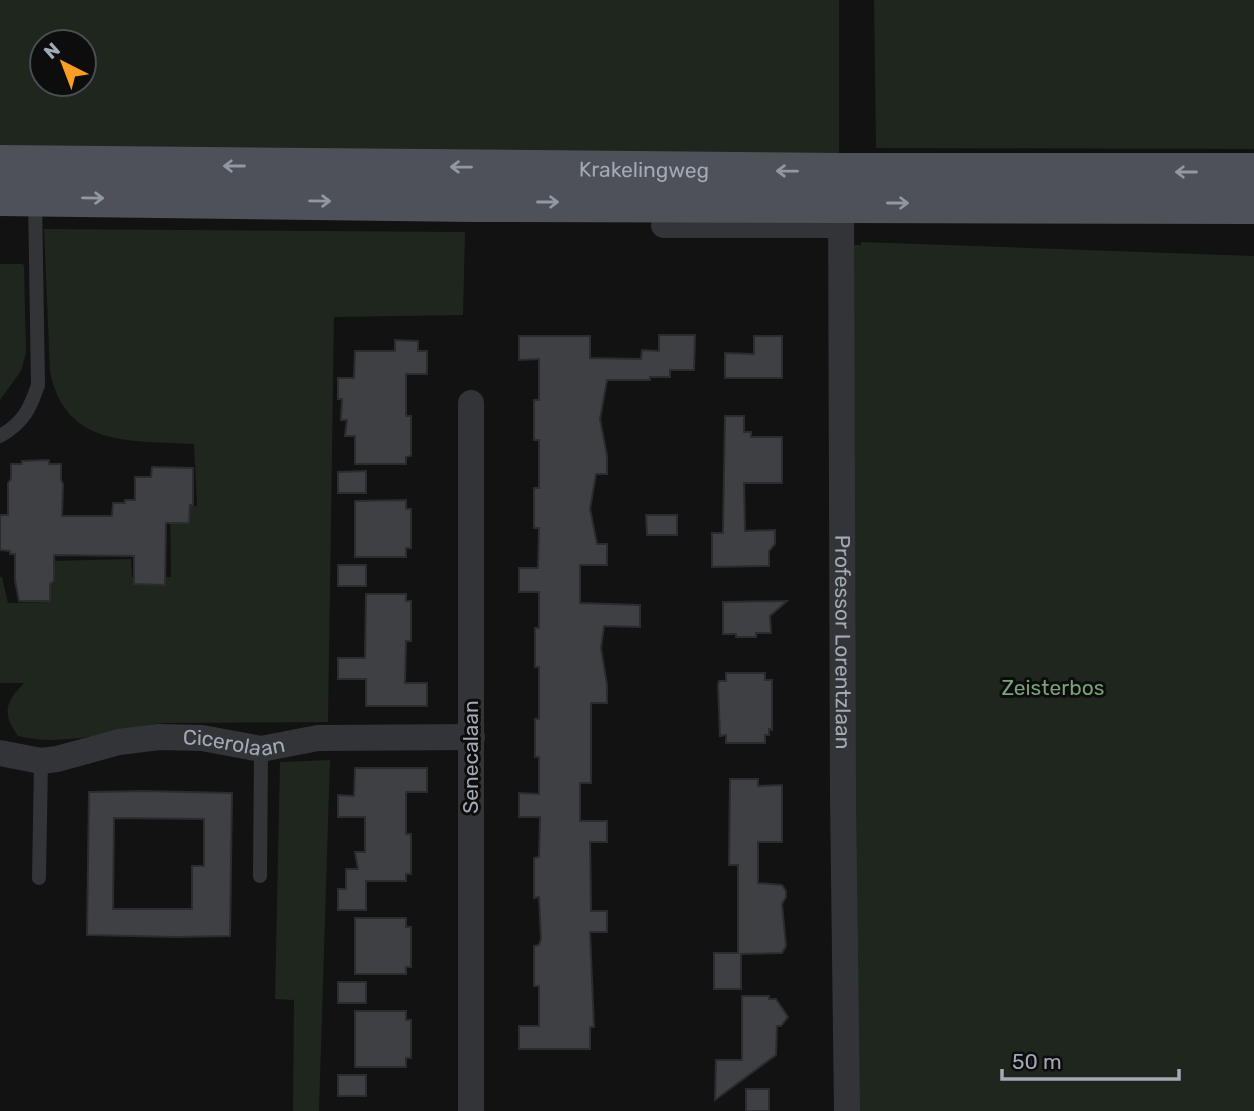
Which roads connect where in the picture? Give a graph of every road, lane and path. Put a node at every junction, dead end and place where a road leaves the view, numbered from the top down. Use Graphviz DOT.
graph roads {
  1 [pos="1254,172"];
  2 [pos="17,181"];
  3 [pos="840,200"];
  4 [pos="1254,205"];
  5 [pos="664,225"];
  6 [pos="471,403"];
  7 [pos="0,436"];
  8 [pos="472,737"];
  9 [pos="261,749"];
  10 [pos="0,753"];
  11 [pos="41,761"];
  12 [pos="260,876"];
  13 [pos="39,878"];
  14 [pos="471,1111"];
  15 [pos="847,1111"];
  1 -- 3 [label="main road, Krakelingweg, one-way"];
  2 -- 3 [label="main road, Krakelingweg"];
  2 -- 7 [label="lane, Krakelingweg"];
  3 -- 4 [label="main road, Krakelingweg, one-way"];
  3 -- 5 [label="street, Krakelingweg"];
  3 -- 15 [label="street, Professor Lorentzlaan"];
  6 -- 8 [label="street, Senecalaan"];
  8 -- 9 [label="street, Cicerolaan"];
  8 -- 14 [label="street, Senecalaan"];
  9 -- 11 [label="street, Cicerolaan"];
  9 -- 12 [label="lane"];
  10 -- 11 [label="street, Cicerolaan"];
  11 -- 13 [label="lane"];
}
